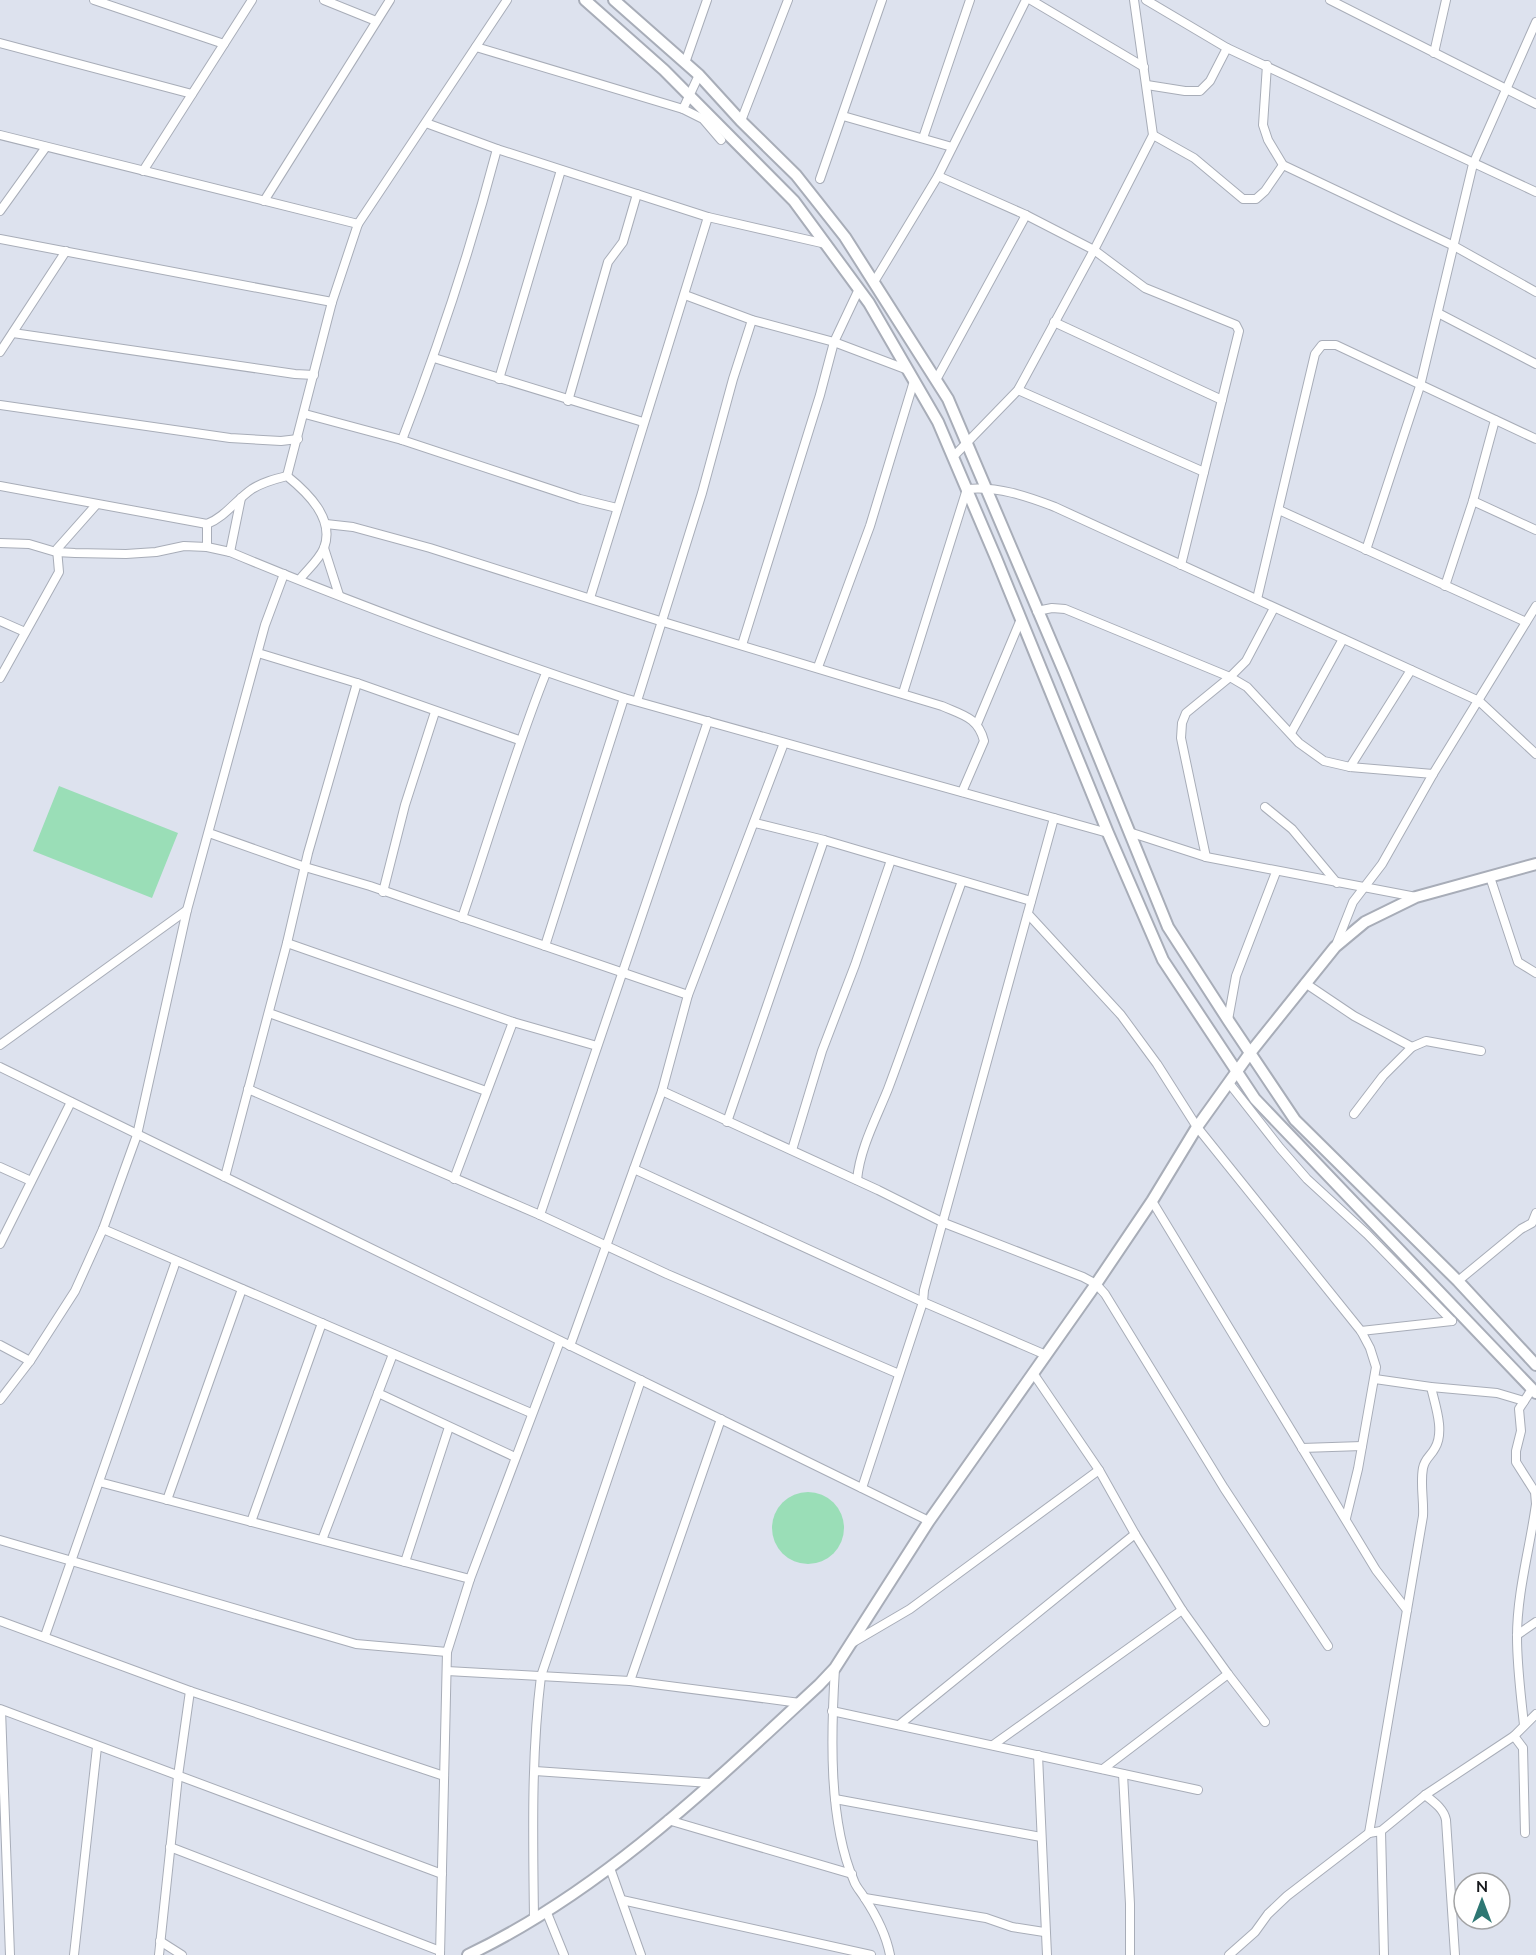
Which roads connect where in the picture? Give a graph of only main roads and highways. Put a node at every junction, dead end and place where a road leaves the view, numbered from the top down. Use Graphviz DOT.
graph roads {
  1 [pos="585,0"];
  2 [pos="614,0"];
  3 [pos="628,5"];
  4 [pos="1536,864"];
  5 [pos="1250,1053"];
  6 [pos="1238,1072"];
  7 [pos="1536,1365"];
  8 [pos="1534,1391"];
  9 [pos="471,1954"];
  1 -- 6 [label="main road"];
  2 -- 3 [label="main road"];
  3 -- 5 [label="main road"];
  4 -- 5 [label="main road"];
  5 -- 6 [label="main road"];
  5 -- 7 [label="main road"];
  6 -- 8 [label="main road"];
  6 -- 9 [label="main road"];
}
